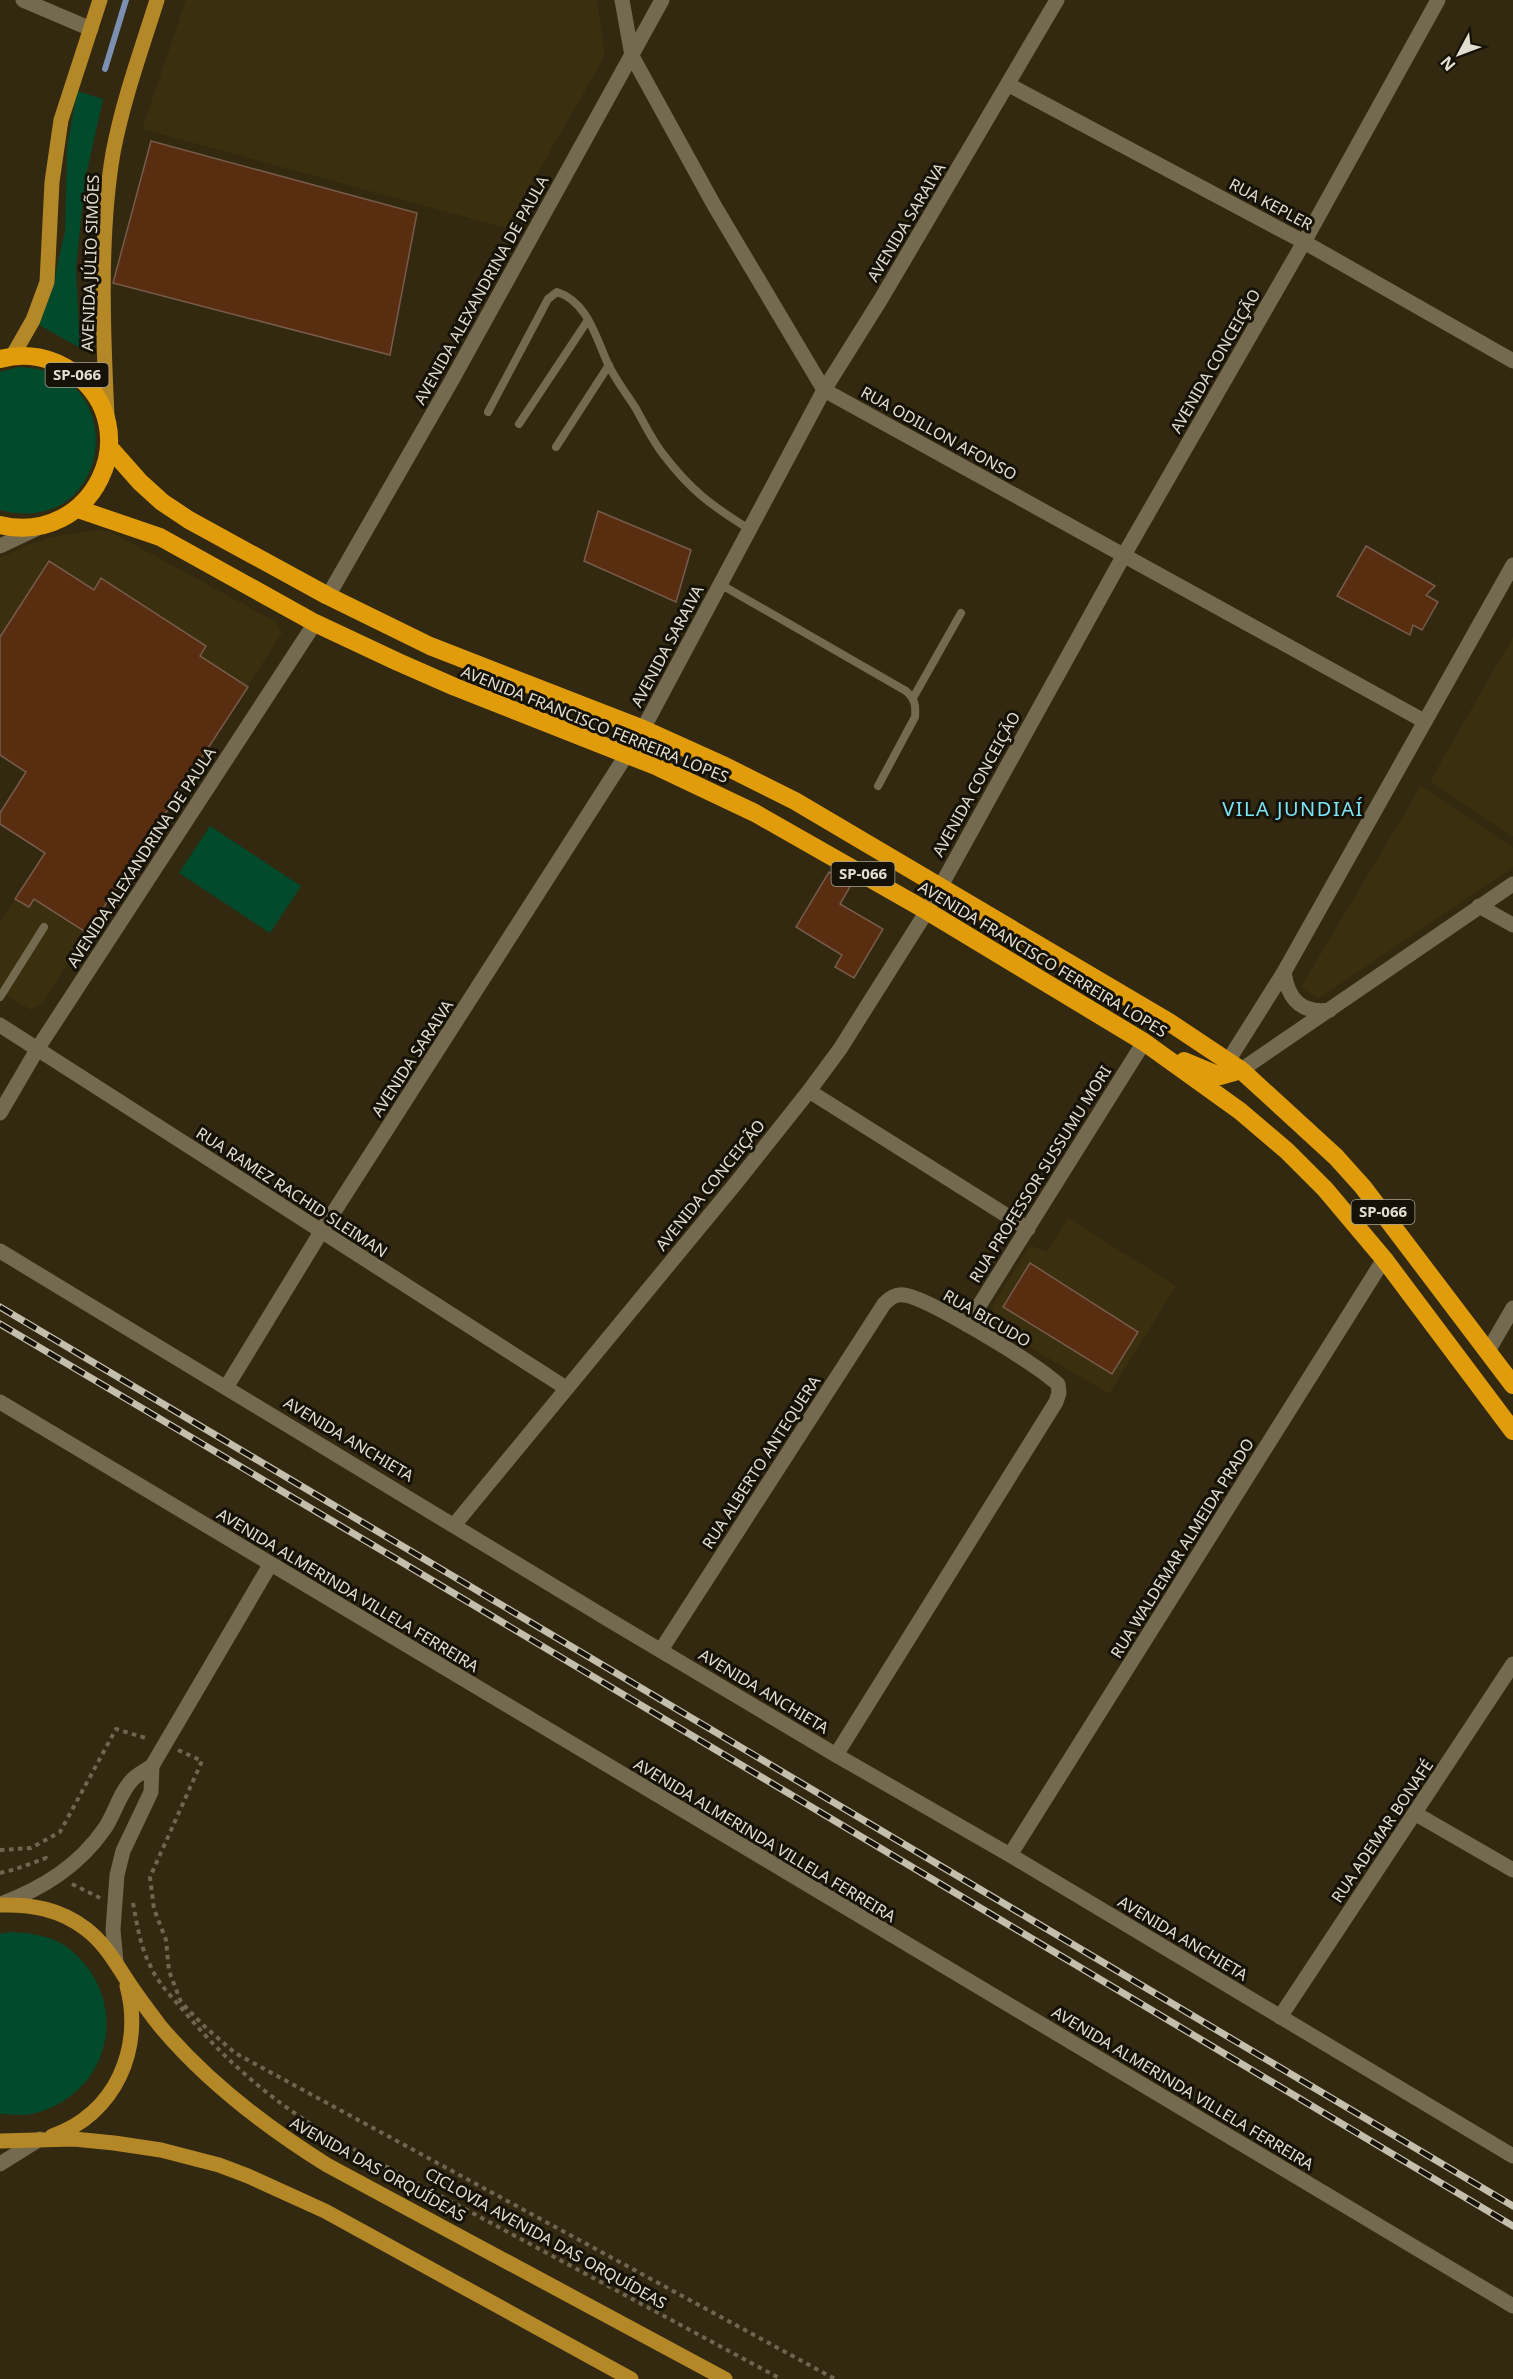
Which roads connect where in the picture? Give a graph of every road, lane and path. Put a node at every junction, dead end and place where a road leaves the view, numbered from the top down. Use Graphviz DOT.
graph roads {
  1 [pos="23,0"];
  2 [pos="100,0"];
  3 [pos="157,0"];
  4 [pos="622,0"];
  5 [pos="662,0"];
  6 [pos="1058,0"];
  7 [pos="1438,0"];
  8 [pos="91,29"];
  9 [pos="632,56"];
  10 [pos="1009,85"];
  11 [pos="1304,242"];
  12 [pos="588,320"];
  13 [pos="7,357"];
  14 [pos="1513,361"];
  15 [pos="609,365"];
  16 [pos="824,390"];
  17 [pos="488,412"];
  18 [pos="519,424"];
  19 [pos="108,425"];
  20 [pos="109,447"];
  21 [pos="556,447"];
  22 [pos="78,509"];
  23 [pos="0,525"];
  24 [pos="39,527"];
  25 [pos="749,529"];
  26 [pos="0,546"];
  27 [pos="1124,555"];
  28 [pos="1513,566"];
  29 [pos="720,584"];
  30 [pos="328,596"];
  31 [pos="961,613"];
  32 [pos="315,623"];
  33 [pos="914,698"];
  34 [pos="1424,722"];
  35 [pos="643,729"];
  36 [pos="627,755"];
  37 [pos="878,786"];
  38 [pos="1513,884"];
  39 [pos="940,886"];
  40 [pos="1479,906"];
  41 [pos="927,911"];
  42 [pos="1513,925"];
  43 [pos="44,927"];
  44 [pos="1284,972"];
  45 [pos="0,996"];
  46 [pos="1332,1010"];
  47 [pos="0,1025"];
  48 [pos="1144,1042"];
  49 [pos="38,1048"];
  50 [pos="1235,1066"];
  51 [pos="809,1091"];
  52 [pos="0,1113"];
  53 [pos="1028,1229"];
  54 [pos="321,1232"];
  55 [pos="0,1251"];
  56 [pos="1384,1259"];
  57 [pos="894,1296"];
  58 [pos="1513,1308"];
  59 [pos="967,1325"];
  60 [pos="1488,1352"];
  61 [pos="1513,1384"];
  62 [pos="227,1386"];
  63 [pos="566,1388"];
  64 [pos="0,1402"];
  65 [pos="1513,1431"];
  66 [pos="455,1524"];
  67 [pos="270,1565"];
  68 [pos="661,1650"];
  69 [pos="1513,1664"];
  70 [pos="165,1743"];
  71 [pos="836,1755"];
  72 [pos="152,1766"];
  73 [pos="1416,1814"];
  74 [pos="0,1850"];
  75 [pos="1010,1855"];
  76 [pos="1513,1870"];
  77 [pos="0,1873"];
  78 [pos="60,1875"];
  79 [pos="114,1900"];
  80 [pos="0,1905"];
  81 [pos="119,1968"];
  82 [pos="1280,2017"];
  83 [pos="40,2139"];
  84 [pos="0,2141"];
  85 [pos="1513,2156"];
  86 [pos="0,2164"];
  87 [pos="1513,2306"];
  88 [pos="631,2379"];
  89 [pos="725,2379"];
  90 [pos="781,2379"];
  91 [pos="835,2379"];
  1 -- 8 [label="street"];
  2 -- 8 [label="main road"];
  3 -- 19 [label="main road, AVENIDA JÚLIO SIMÕES"];
  4 -- 9 [label="street"];
  5 -- 9 [label="street, AVENIDA ALEXANDRINA DE PAULA"];
  6 -- 10 [label="street, AVENIDA SARAIVA"];
  7 -- 11 [label="street, AVENIDA CONCEIÇÃO"];
  8 -- 13 [label="main road"];
  9 -- 16 [label="street"];
  9 -- 30 [label="street, AVENIDA ALEXANDRINA DE PAULA"];
  10 -- 11 [label="street, RUA KEPLER"];
  10 -- 16 [label="street, AVENIDA SARAIVA"];
  11 -- 14 [label="street, RUA KEPLER"];
  11 -- 27 [label="street, AVENIDA CONCEIÇÃO"];
  12 -- 15 [label="lane"];
  12 -- 17 [label="lane"];
  12 -- 18 [label="lane"];
  13 -- 19 [label="highway, SP-066"];
  15 -- 21 [label="lane"];
  15 -- 25 [label="lane"];
  16 -- 25 [label="street, AVENIDA SARAIVA"];
  16 -- 27 [label="street, RUA ODILLON AFONSO"];
  19 -- 20 [label="highway, SP-066"];
  20 -- 22 [label="highway, SP-066"];
  20 -- 30 [label="highway, AVENIDA FRANCISCO FERREIRA LOPES / SP-066"];
  22 -- 24 [label="highway, SP-066"];
  22 -- 32 [label="highway, AVENIDA FRANCISCO FERREIRA LOPES / SP-066"];
  23 -- 24 [label="highway, SP-066"];
  24 -- 26 [label="street"];
  25 -- 29 [label="street, AVENIDA SARAIVA"];
  27 -- 34 [label="street, RUA ODILLON AFONSO"];
  27 -- 39 [label="street, AVENIDA CONCEIÇÃO"];
  28 -- 34 [label="street"];
  29 -- 33 [label="lane"];
  29 -- 35 [label="street, AVENIDA SARAIVA"];
  30 -- 35 [label="highway, AVENIDA FRANCISCO FERREIRA LOPES / SP-066"];
  31 -- 33 [label="lane"];
  32 -- 36 [label="highway, AVENIDA FRANCISCO FERREIRA LOPES / SP-066"];
  32 -- 49 [label="street, AVENIDA ALEXANDRINA DE PAULA"];
  33 -- 37 [label="lane"];
  34 -- 44 [label="street"];
  35 -- 36 [label="street, AVENIDA SARAIVA"];
  35 -- 39 [label="highway, AVENIDA FRANCISCO FERREIRA LOPES / SP-066"];
  36 -- 41 [label="highway, AVENIDA FRANCISCO FERREIRA LOPES / SP-066"];
  36 -- 54 [label="street, AVENIDA SARAIVA"];
  38 -- 40 [label="street"];
  39 -- 41 [label="street, AVENIDA CONCEIÇÃO"];
  39 -- 50 [label="highway, AVENIDA FRANCISCO FERREIRA LOPES / SP-066"];
  40 -- 42 [label="street"];
  40 -- 46 [label="street"];
  41 -- 48 [label="highway, AVENIDA FRANCISCO FERREIRA LOPES / SP-066"];
  41 -- 51 [label="street, AVENIDA CONCEIÇÃO"];
  43 -- 45 [label="lane"];
  44 -- 46 [label="street"];
  44 -- 50 [label="street"];
  46 -- 50 [label="street"];
  47 -- 49 [label="street, RUA RAMEZ RACHID SLEIMAN"];
  48 -- 50 [label="highway"];
  48 -- 53 [label="street, RUA PROFESSOR SUSSUMU MORI"];
  48 -- 56 [label="highway, AVENIDA FRANCISCO FERREIRA LOPES / SP-066"];
  49 -- 52 [label="street, AVENIDA ALEXANDRINA DE PAULA"];
  49 -- 54 [label="street, RUA RAMEZ RACHID SLEIMAN"];
  50 -- 60 [label="highway, AVENIDA FRANCISCO FERREIRA LOPES / SP-066"];
  51 -- 53 [label="street"];
  51 -- 63 [label="street, AVENIDA CONCEIÇÃO"];
  53 -- 59 [label="street, RUA PROFESSOR SUSSUMU MORI"];
  54 -- 62 [label="street, AVENIDA SARAIVA"];
  54 -- 63 [label="street, RUA RAMEZ RACHID SLEIMAN"];
  55 -- 62 [label="street, AVENIDA ANCHIETA"];
  56 -- 65 [label="highway, AVENIDA FRANCISCO FERREIRA LOPES / SP-066"];
  56 -- 75 [label="street, RUA WALDEMAR ALMEIDA PRADO"];
  57 -- 59 [label="street, RUA BICUDO"];
  57 -- 68 [label="street, RUA ALBERTO ANTEQUERA"];
  58 -- 60 [label="street"];
  59 -- 71 [label="street, RUA BICUDO"];
  60 -- 61 [label="highway, AVENIDA FRANCISCO FERREIRA LOPES / SP-066"];
  62 -- 66 [label="street, AVENIDA ANCHIETA"];
  63 -- 66 [label="street, AVENIDA CONCEIÇÃO"];
  64 -- 67 [label="street, AVENIDA ALMERINDA VILLELA FERREIRA"];
  66 -- 68 [label="street, AVENIDA ANCHIETA"];
  67 -- 70 [label="street"];
  67 -- 87 [label="street, AVENIDA ALMERINDA VILLELA FERREIRA"];
  68 -- 71 [label="street, AVENIDA ANCHIETA"];
  69 -- 73 [label="street, RUA ADEMAR BONAFÉ"];
  70 -- 72 [label="street"];
  70 -- 74 [label="path"];
  70 -- 91 [label="path"];
  71 -- 75 [label="street, AVENIDA ANCHIETA"];
  72 -- 78 [label="street"];
  72 -- 79 [label="street"];
  73 -- 76 [label="street"];
  73 -- 82 [label="street, RUA ADEMAR BONAFÉ"];
  75 -- 82 [label="street, AVENIDA ANCHIETA"];
  77 -- 78 [label="path, CICLOVIA AVENIDA DAS ORQUÍDEAS"];
  78 -- 79 [label="path, CICLOVIA AVENIDA DAS ORQUÍDEAS"];
  78 -- 80 [label="street"];
  79 -- 81 [label="street"];
  79 -- 90 [label="path, CICLOVIA AVENIDA DAS ORQUÍDEAS"];
  80 -- 81 [label="main road, AVENIDA DAS ORQUÍDEAS"];
  81 -- 83 [label="main road"];
  81 -- 89 [label="main road, AVENIDA DAS ORQUÍDEAS"];
  82 -- 85 [label="street, AVENIDA ANCHIETA"];
  83 -- 84 [label="main road"];
  83 -- 86 [label="street"];
  83 -- 88 [label="main road"];
}
